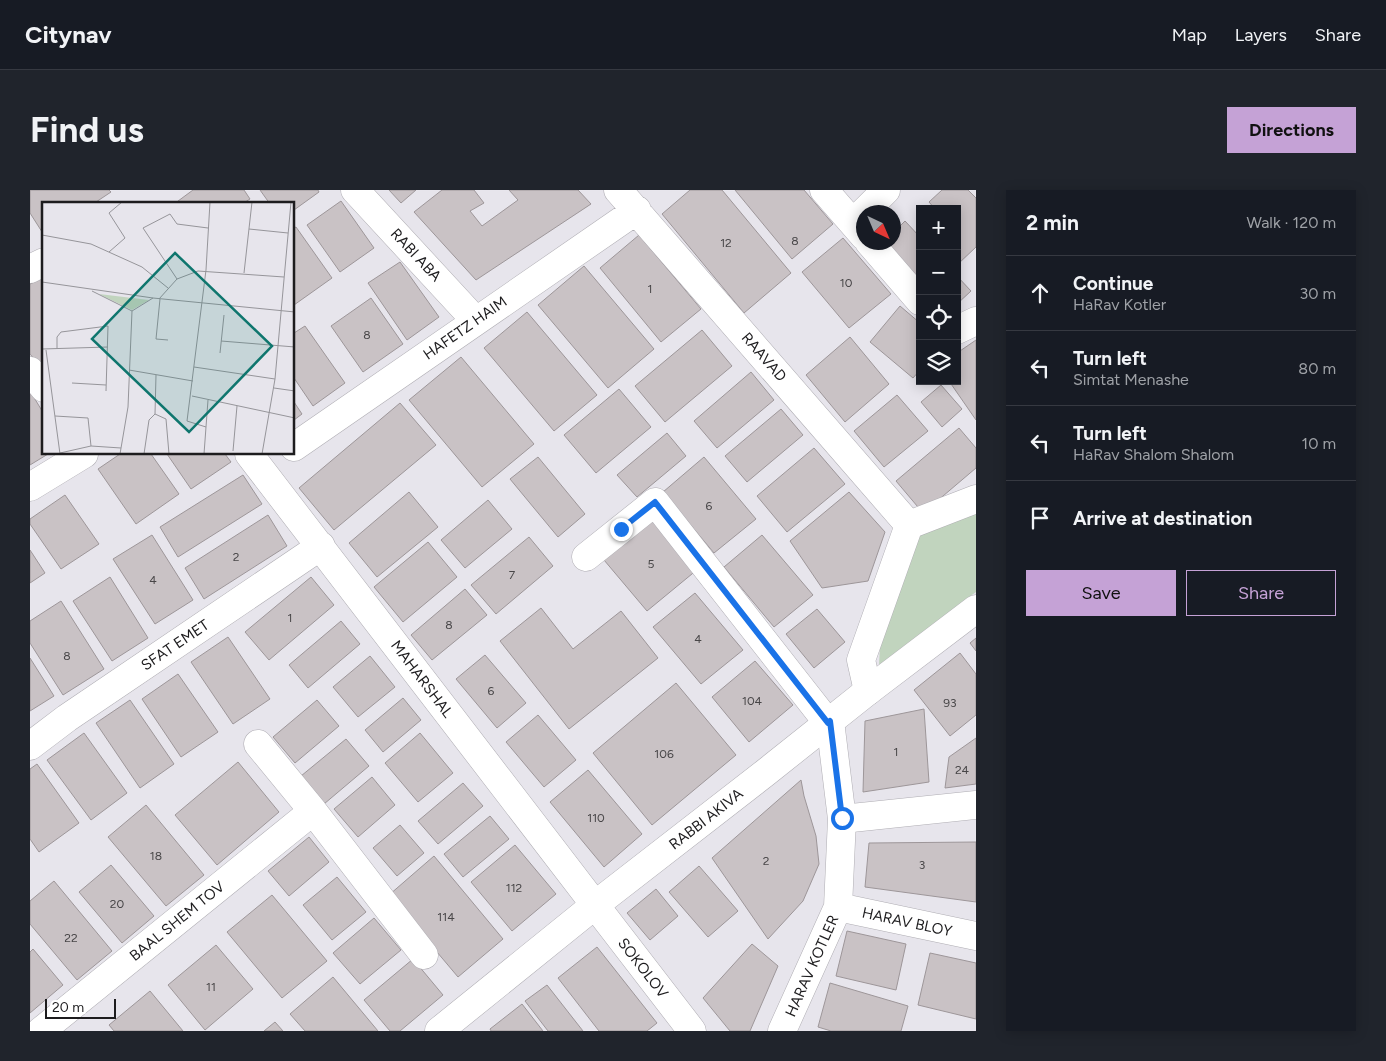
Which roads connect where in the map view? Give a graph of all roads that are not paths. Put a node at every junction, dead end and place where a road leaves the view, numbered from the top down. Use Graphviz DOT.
graph roads {
  1 [pos="355,190"];
  2 [pos="618,190"];
  3 [pos="824,190"];
  4 [pos="886,190"];
  5 [pos="876,205"];
  6 [pos="637,210"];
  7 [pos="856,220"];
  8 [pos="881,250"];
  9 [pos="42,263"];
  10 [pos="30,269"];
  11 [pos="916,296"];
  12 [pos="476,321"];
  13 [pos="976,321"];
  14 [pos="961,328"];
  15 [pos="30,371"];
  16 [pos="42,386"];
  17 [pos="295,446"];
  18 [pos="82,455"];
  19 [pos="265,459"];
  20 [pos="30,487"];
  21 [pos="976,499"];
  22 [pos="909,525"];
  23 [pos="321,546"];
  24 [pos="586,557"];
  25 [pos="976,609"];
  26 [pos="868,691"];
  27 [pos="829,722"];
  28 [pos="258,744"];
  29 [pos="30,746"];
  30 [pos="976,805"];
  31 [pos="313,811"];
  32 [pos="842,818"];
  33 [pos="594,905"];
  34 [pos="838,907"];
  35 [pos="976,936"];
  36 [pos="424,955"];
  37 [pos="41,1031"];
  38 [pos="439,1031"];
  39 [pos="692,1031"];
  40 [pos="782,1031"];
  1 -- 12 [label="street, RABI ABA"];
  2 -- 6 [label="street, RAAVAD"];
  3 -- 7 [label="street"];
  4 -- 5 [label="street"];
  6 -- 12 [label="street, HAFETZ HAIM"];
  6 -- 22 [label="street, RAAVAD"];
  8 -- 11 [label="street"];
  9 -- 10 [label="street"];
  12 -- 17 [label="street, HAFETZ HAIM"];
  13 -- 14 [label="street"];
  15 -- 16 [label="street"];
  18 -- 20 [label="street"];
  19 -- 23 [label="street, MAHARSHAL"];
  21 -- 22 [label="street"];
  22 -- 26 [label="street"];
  23 -- 29 [label="street, SFAT EMET"];
  23 -- 33 [label="street, MAHARSHAL"];
  24 -- 27 [label="street"];
  25 -- 26 [label="street, RABBI AKIVA"];
  26 -- 27 [label="street, RABBI AKIVA"];
  27 -- 32 [label="street, HARAV KOTLER"];
  27 -- 33 [label="street, RABBI AKIVA"];
  28 -- 31 [label="street"];
  30 -- 32 [label="street"];
  31 -- 36 [label="street"];
  31 -- 37 [label="street, BAAL SHEM TOV"];
  32 -- 34 [label="street, HARAV KOTLER"];
  33 -- 38 [label="street, RABBI AKIVA"];
  33 -- 39 [label="street, SOKOLOV"];
  34 -- 35 [label="street, HARAV BLOY"];
  34 -- 40 [label="street, HARAV KOTLER"];
}
